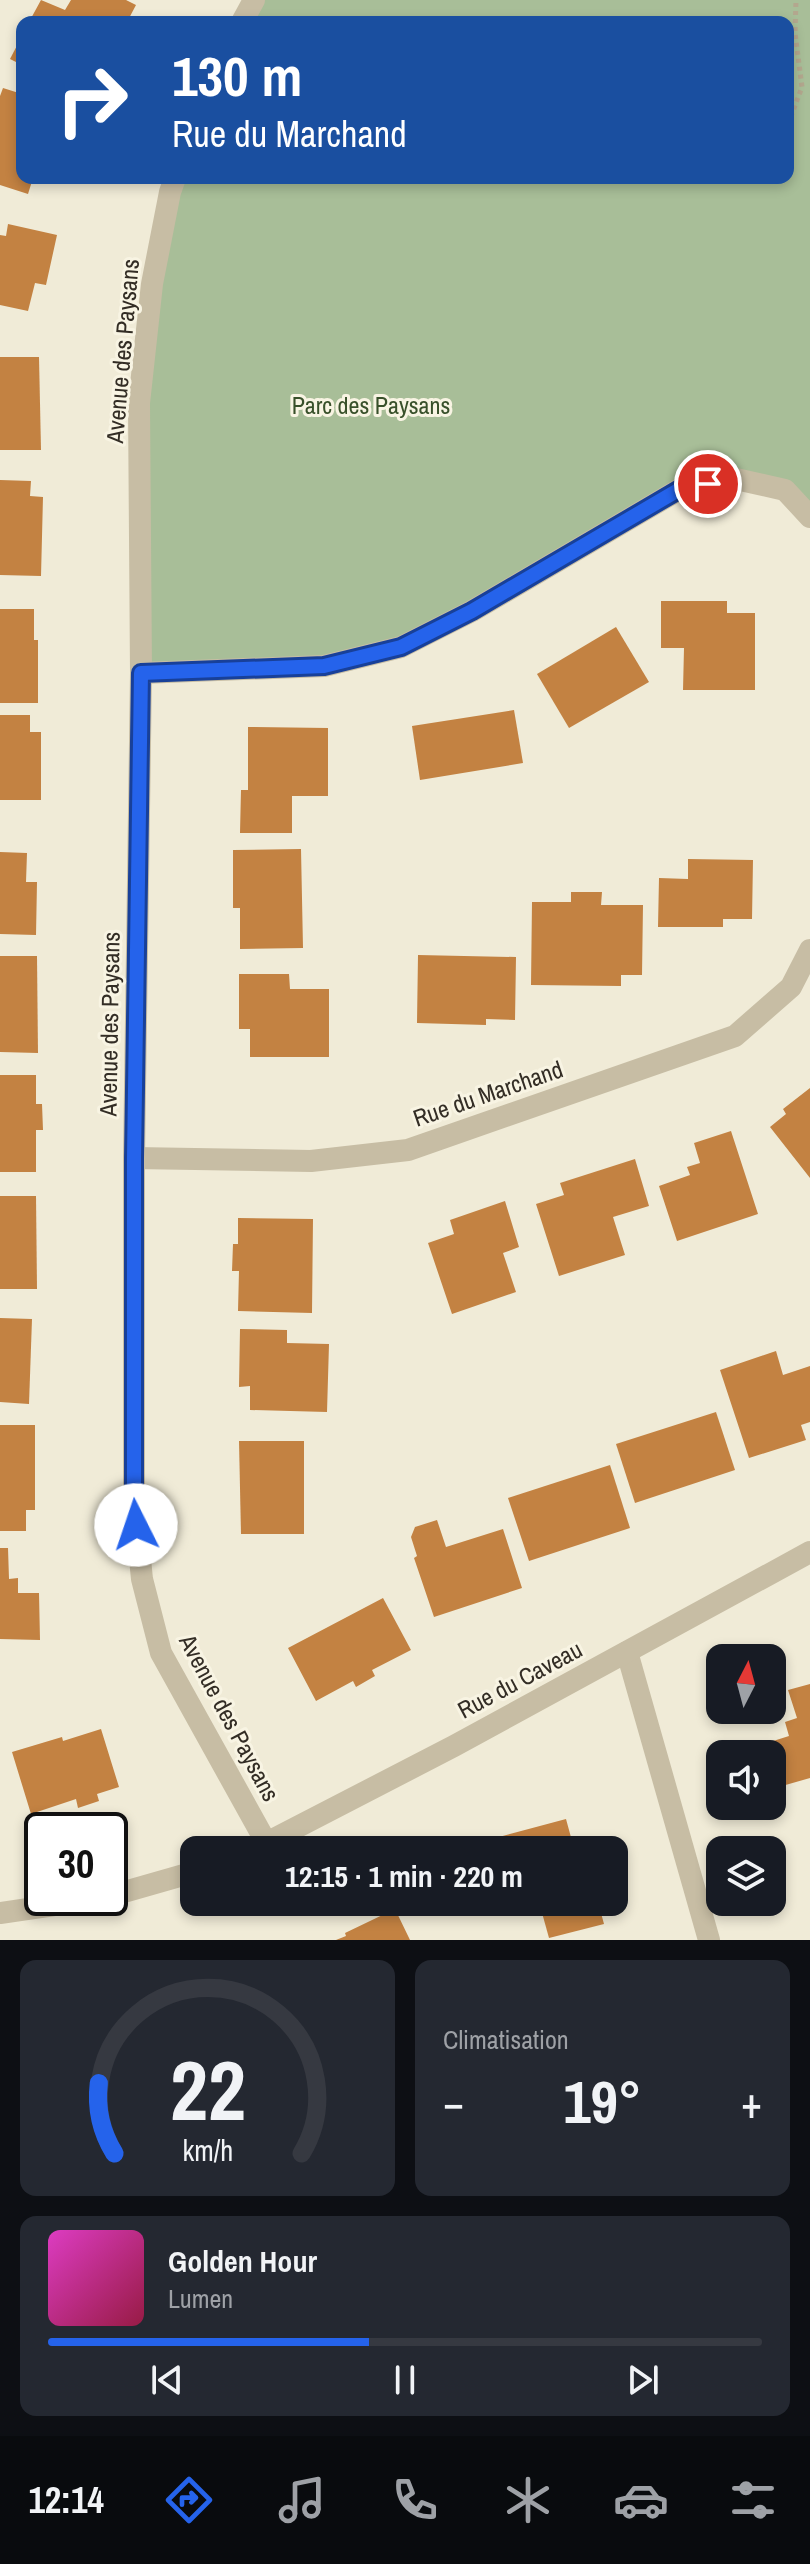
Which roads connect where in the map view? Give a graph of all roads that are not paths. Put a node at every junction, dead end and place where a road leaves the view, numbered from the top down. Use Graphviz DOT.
graph roads {
  1 [pos="173,184"];
  2 [pos="810,517"];
  3 [pos="141,673"];
  4 [pos="810,950"];
  5 [pos="134,1158"];
  6 [pos="810,1552"];
  7 [pos="627,1652"];
  8 [pos="254,1836"];
  9 [pos="281,1836"];
  10 [pos="180,1876"];
  11 [pos="128,1891"];
  12 [pos="24,1909"];
  13 [pos="0,1913"];
  14 [pos="709,1940"];
  1 -- 3 [label="street, Avenue des Paysans"];
  2 -- 3 [label="street"];
  3 -- 5 [label="street, Avenue des Paysans"];
  4 -- 5 [label="street, Rue du Marchand"];
  5 -- 8 [label="street, Avenue des Paysans"];
  6 -- 7 [label="street, Rue du Caveau"];
  7 -- 9 [label="street, Rue du Caveau"];
  7 -- 14 [label="street"];
  10 -- 11 [label="street"];
  12 -- 13 [label="street"];
}
